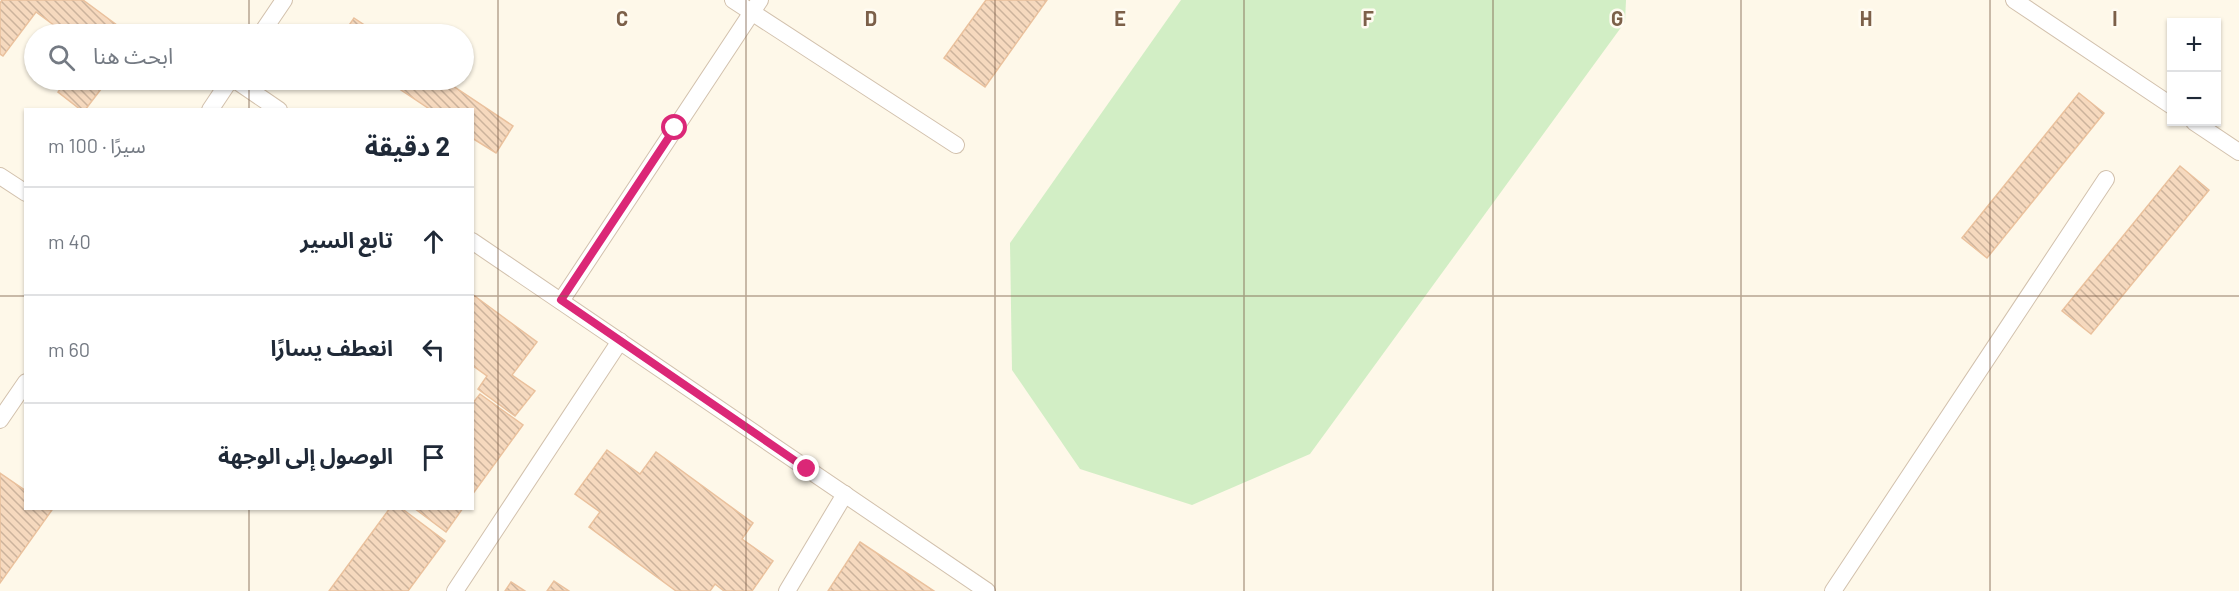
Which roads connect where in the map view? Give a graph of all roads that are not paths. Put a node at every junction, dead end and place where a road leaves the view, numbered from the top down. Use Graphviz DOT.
graph roads {
  1 [pos="284,0"];
  2 [pos="734,0"];
  3 [pos="2014,0"];
  4 [pos="756,6"];
  5 [pos="268,24"];
  6 [pos="223,90"];
  7 [pos="250,90"];
  8 [pos="2167,103"];
  9 [pos="211,108"];
  10 [pos="276,108"];
  11 [pos="2200,126"];
  12 [pos="956,146"];
  13 [pos="2239,152"];
  14 [pos="0,176"];
  15 [pos="2106,179"];
  16 [pos="24,192"];
  17 [pos="474,242"];
  18 [pos="561,300"];
  19 [pos="620,341"];
  20 [pos="24,385"];
  21 [pos="0,420"];
  22 [pos="845,494"];
  23 [pos="455,591"];
  24 [pos="787,591"];
  25 [pos="987,591"];
  26 [pos="1833,591"];
  1 -- 5 [label="lane"];
  2 -- 4 [label="lane"];
  3 -- 8 [label="lane"];
  4 -- 12 [label="lane"];
  4 -- 18 [label="lane"];
  6 -- 9 [label="lane"];
  7 -- 10 [label="lane"];
  11 -- 13 [label="lane"];
  14 -- 16 [label="lane"];
  15 -- 26 [label="lane"];
  17 -- 18 [label="lane"];
  18 -- 19 [label="lane"];
  19 -- 22 [label="lane"];
  19 -- 23 [label="lane"];
  20 -- 21 [label="lane"];
  22 -- 24 [label="lane"];
  22 -- 25 [label="lane"];
}
